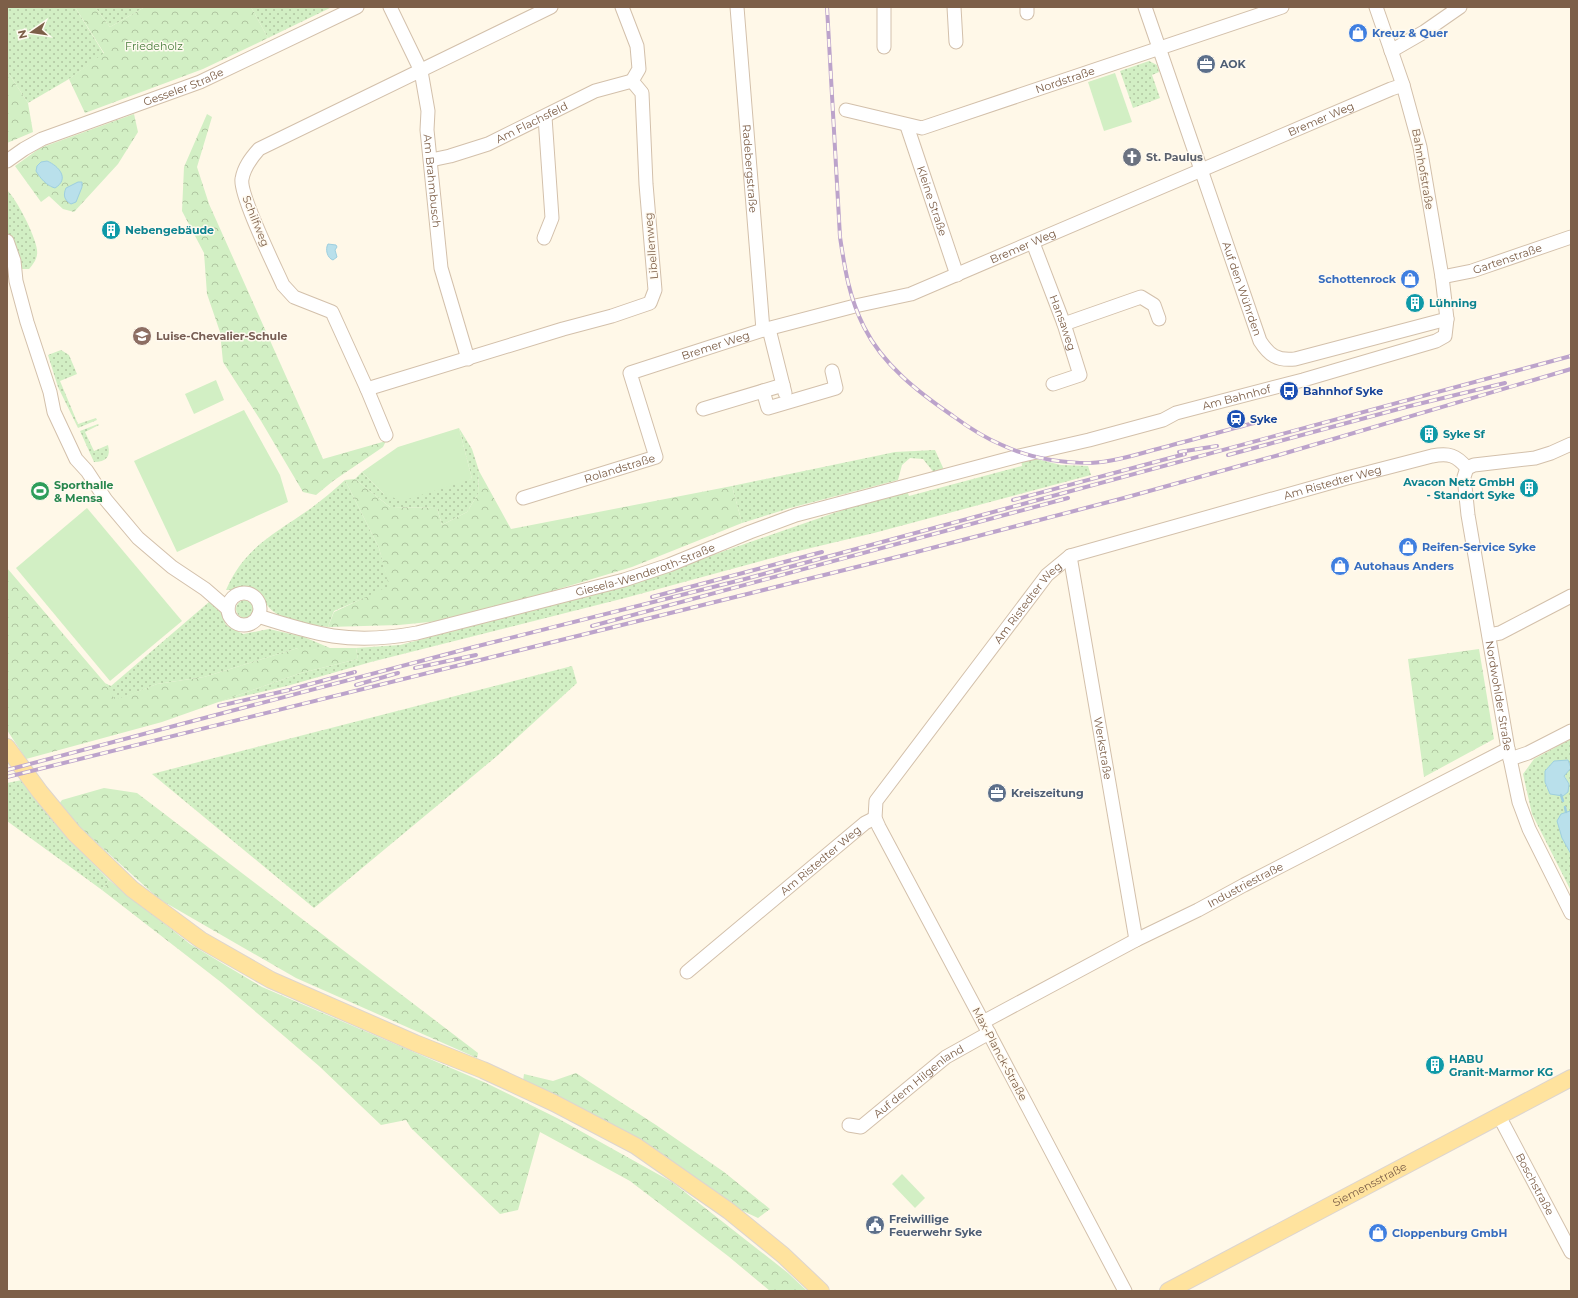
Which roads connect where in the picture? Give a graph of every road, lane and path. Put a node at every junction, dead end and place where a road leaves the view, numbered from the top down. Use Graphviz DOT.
graph roads {
  1 [pos="357,7"];
  2 [pos="390,7"];
  3 [pos="551,7"];
  4 [pos="622,7"];
  5 [pos="738,7"];
  6 [pos="884,7"];
  7 [pos="954,7"];
  8 [pos="1145,7"];
  9 [pos="1282,7"];
  10 [pos="1376,7"];
  11 [pos="1460,7"];
  12 [pos="956,42"];
  13 [pos="884,47"];
  14 [pos="1159,49"];
  15 [pos="1391,51"];
  16 [pos="421,70"];
  17 [pos="632,81"];
  18 [pos="1403,85"];
  19 [pos="846,110"];
  20 [pos="545,117"];
  21 [pos="907,126"];
  22 [pos="431,160"];
  23 [pos="7,161"];
  24 [pos="1202,171"];
  25 [pos="1571,237"];
  26 [pos="544,238"];
  27 [pos="7,241"];
  28 [pos="1034,243"];
  29 [pos="7,263"];
  30 [pos="957,275"];
  31 [pos="1442,277"];
  32 [pos="16,281"];
  33 [pos="1160,319"];
  34 [pos="1447,319"];
  35 [pos="1064,324"];
  36 [pos="766,329"];
  37 [pos="1445,336"];
  38 [pos="468,359"];
  39 [pos="832,371"];
  40 [pos="630,373"];
  41 [pos="783,384"];
  42 [pos="1053,384"];
  43 [pos="367,389"];
  44 [pos="763,391"];
  45 [pos="788,401"];
  46 [pos="703,409"];
  47 [pos="386,435"];
  48 [pos="1571,444"];
  49 [pos="1027,454"];
  50 [pos="1467,468"];
  51 [pos="523,498"];
  52 [pos="1070,556"];
  53 [pos="1571,596"];
  54 [pos="231,603"];
  55 [pos="258,616"];
  56 [pos="1489,635"];
  57 [pos="1571,731"];
  58 [pos="7,747"];
  59 [pos="1509,754"];
  60 [pos="875,818"];
  61 [pos="1571,913"];
  62 [pos="1136,940"];
  63 [pos="687,972"];
  64 [pos="986,1027"];
  65 [pos="1571,1078"];
  66 [pos="1499,1116"];
  67 [pos="849,1125"];
  68 [pos="1571,1252"];
  69 [pos="821,1291"];
  70 [pos="1125,1291"];
  71 [pos="1168,1291"];
  1 -- 23 [label="street, Gesseler Straße"];
  2 -- 16 [label="street, Am Brahmbusch"];
  3 -- 16 [label="street"];
  4 -- 17 [label="street"];
  5 -- 36 [label="street, Radebergstraße"];
  6 -- 13 [label="street"];
  7 -- 12 [label="street"];
  8 -- 14 [label="street, Auf den Wührden"];
  9 -- 14 [label="street, Nordstraße"];
  10 -- 15 [label="street, Bahnhofstraße"];
  11 -- 15 [label="street"];
  14 -- 21 [label="street, Nordstraße"];
  14 -- 24 [label="street, Auf den Wührden"];
  15 -- 18 [label="street, Bahnhofstraße"];
  16 -- 22 [label="street, Am Brahmbusch"];
  16 -- 43 [label="street, Schilfweg"];
  17 -- 20 [label="street, Am Flachsfeld"];
  17 -- 38 [label="street, Libellenweg"];
  18 -- 24 [label="street, Bremer Weg"];
  18 -- 31 [label="street, Bahnhofstraße"];
  19 -- 21 [label="street, Nordstraße"];
  20 -- 22 [label="street, Am Flachsfeld"];
  20 -- 26 [label="street"];
  21 -- 30 [label="street, Kleine Straße"];
  22 -- 38 [label="street, Am Brahmbusch"];
  24 -- 28 [label="street, Bremer Weg"];
  24 -- 34 [label="street, Auf den Wührden"];
  25 -- 31 [label="street, Gartenstraße"];
  27 -- 32 [label="street"];
  28 -- 30 [label="street, Bremer Weg"];
  28 -- 35 [label="street, Hansaweg"];
  29 -- 32 [label="street"];
  30 -- 36 [label="street, Bremer Weg"];
  31 -- 34 [label="street, Bahnhofstraße"];
  32 -- 54 [label="street"];
  33 -- 35 [label="street"];
  34 -- 37 [label="street, Bahnhofstraße"];
  35 -- 42 [label="street, Hansaweg"];
  36 -- 40 [label="street, Bremer Weg"];
  36 -- 41 [label="street, Radebergstraße"];
  37 -- 49 [label="street, Am Bahnhof"];
  38 -- 43 [label="street"];
  39 -- 45 [label="street"];
  40 -- 51 [label="street, Rolandstraße"];
  41 -- 44 [label="street"];
  41 -- 45 [label="street, Radebergstraße"];
  43 -- 47 [label="street, Schilfweg"];
  44 -- 45 [label="street"];
  44 -- 46 [label="street"];
  48 -- 50 [label="street"];
  49 -- 55 [label="street, Giesela-Wenderoth-Straße"];
  50 -- 52 [label="street, Am Ristedter Weg"];
  50 -- 56 [label="street, Nordwohlder Straße"];
  52 -- 60 [label="street, Am Ristedter Weg"];
  52 -- 62 [label="street, Werkstraße"];
  53 -- 56 [label="street"];
  54 -- 55 [label="street"];
  54 -- 55 [label="street"];
  56 -- 59 [label="street, Nordwohlder Straße"];
  57 -- 59 [label="street, Industriestraße"];
  58 -- 69 [label="main road"];
  59 -- 61 [label="street, Nordwohlder Straße"];
  59 -- 62 [label="street, Industriestraße"];
  60 -- 63 [label="street, Am Ristedter Weg"];
  60 -- 64 [label="street, Max-Planck-Straße"];
  62 -- 64 [label="street, Industriestraße"];
  64 -- 67 [label="street, Auf dem Hilgenland"];
  64 -- 70 [label="street, Max-Planck-Straße"];
  65 -- 66 [label="main road, Siemensstraße"];
  66 -- 68 [label="street, Boschstraße"];
  66 -- 71 [label="main road, Siemensstraße"];
}
